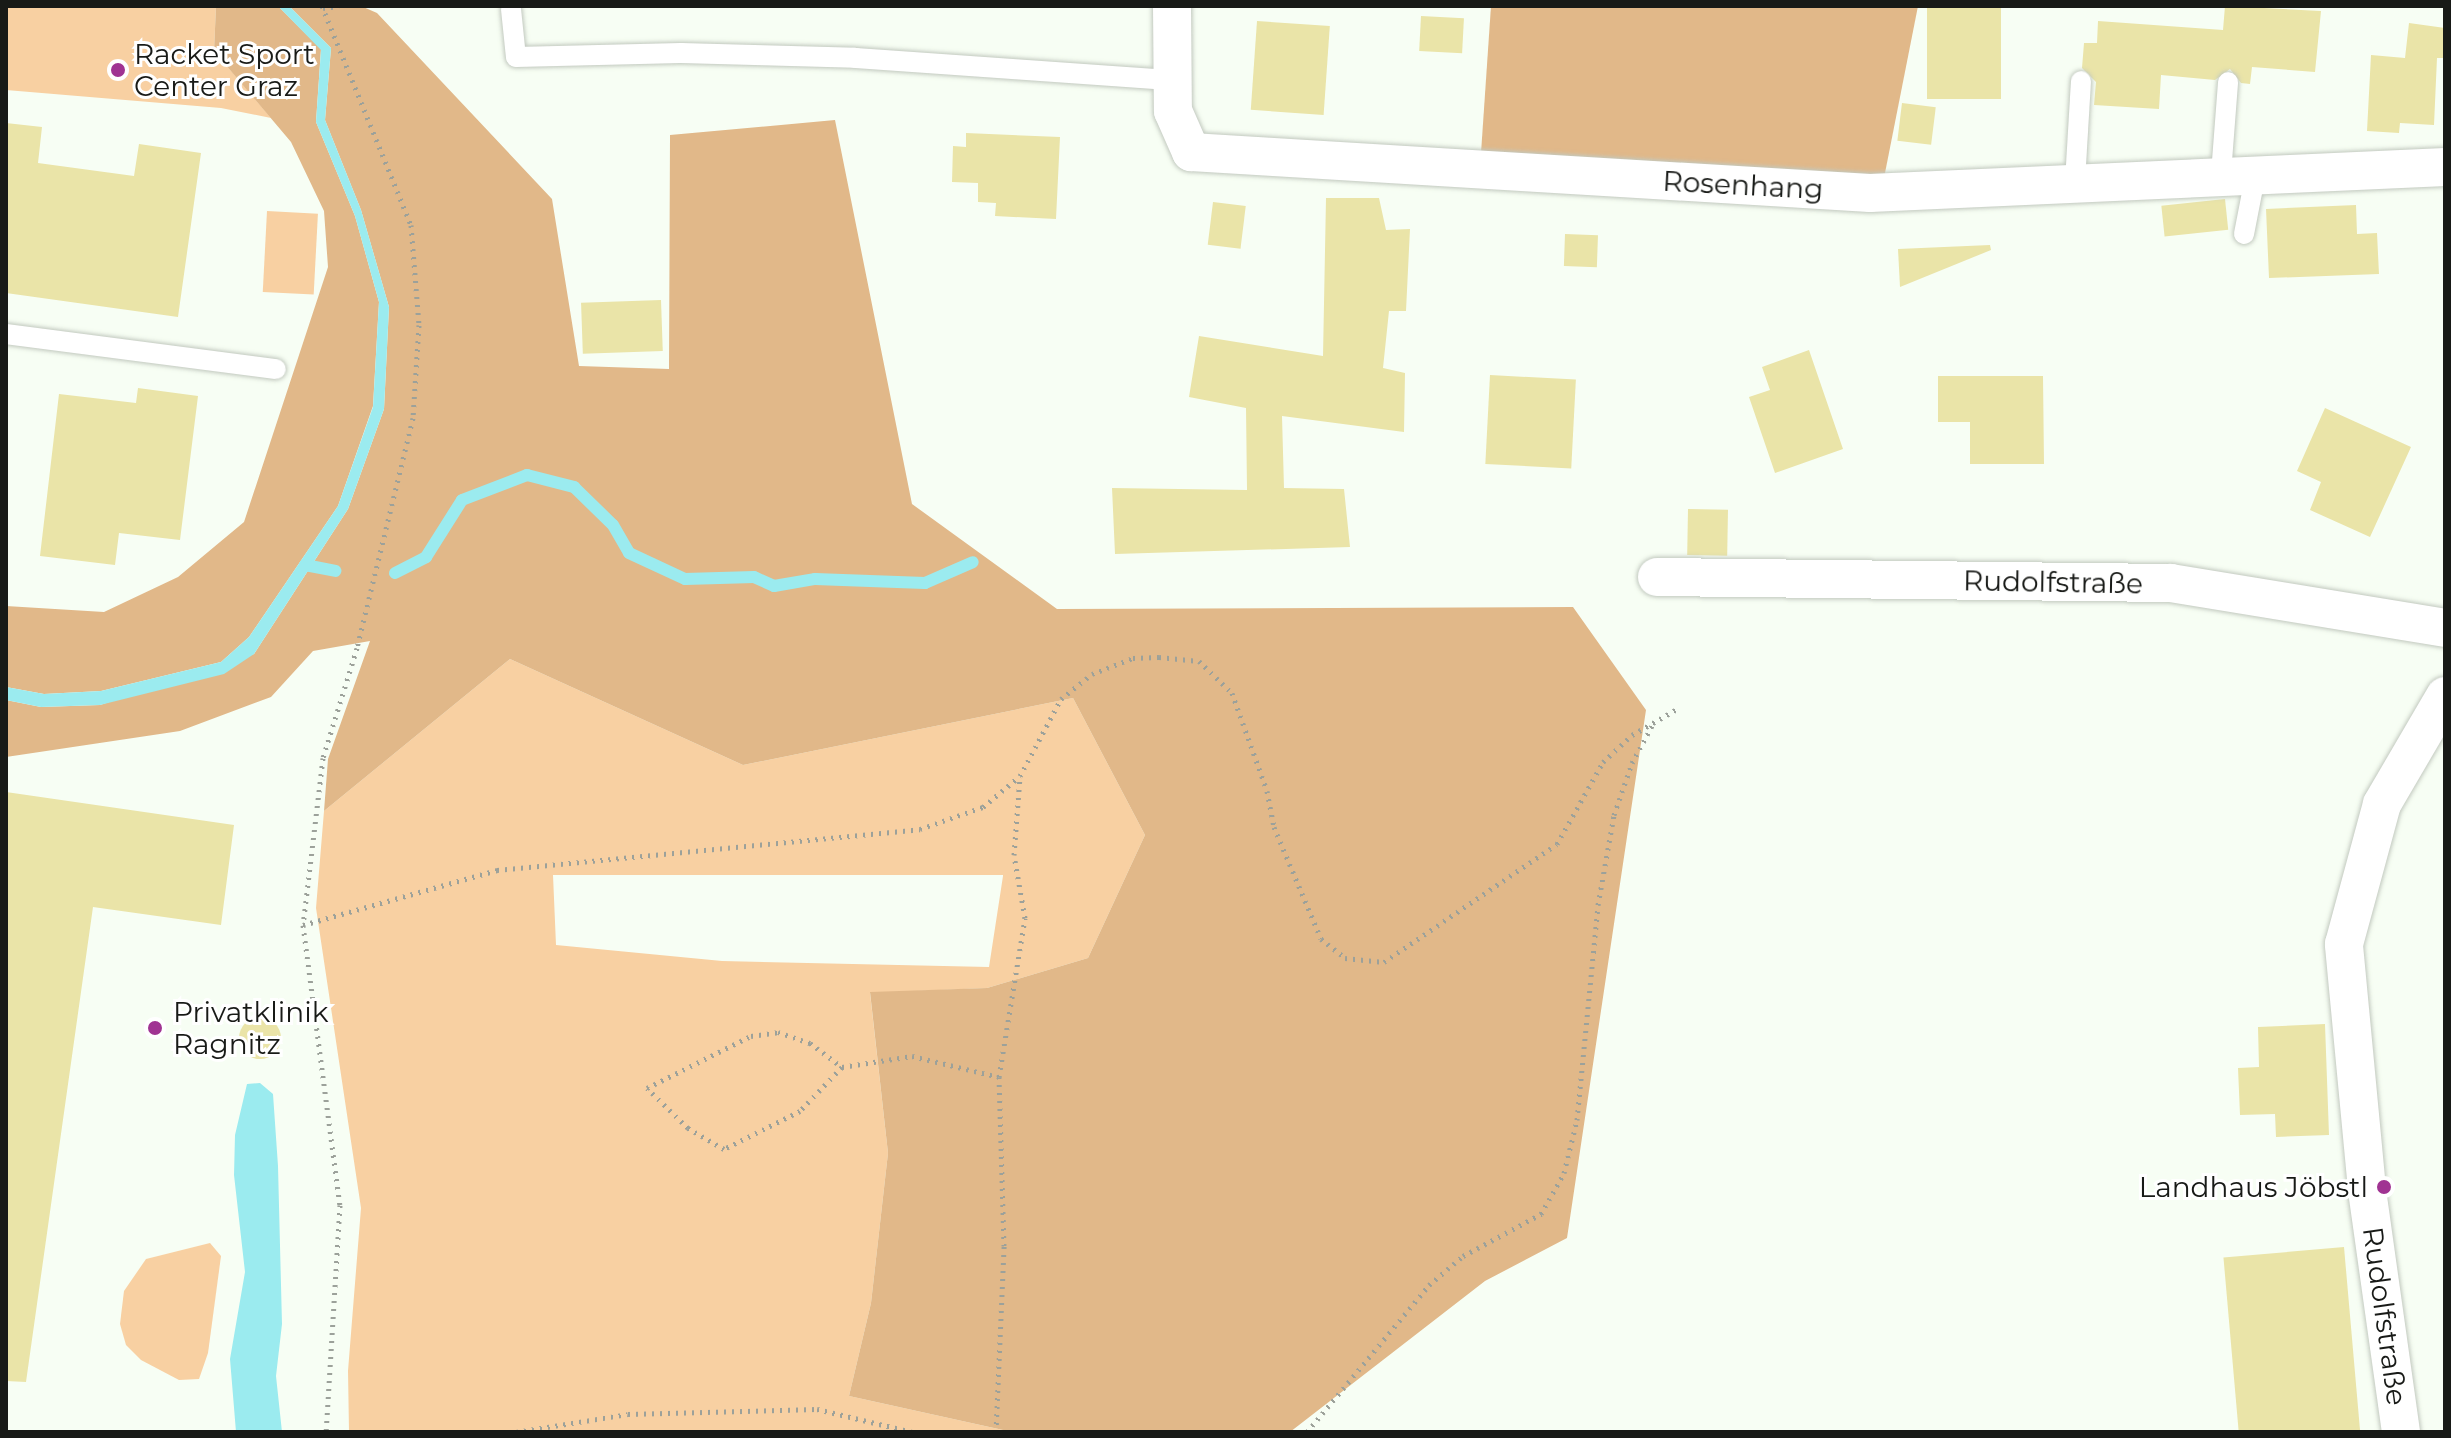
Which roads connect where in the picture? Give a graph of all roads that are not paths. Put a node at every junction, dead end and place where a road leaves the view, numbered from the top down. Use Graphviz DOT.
graph roads {
  1 [pos="1172,6"];
  2 [pos="511,9"];
  3 [pos="1173,80"];
  4 [pos="2081,81"];
  5 [pos="2228,82"];
  6 [pos="2445,167"];
  7 [pos="2238,173"];
  8 [pos="2075,182"];
  9 [pos="2244,234"];
  10 [pos="6,334"];
  11 [pos="276,369"];
  12 [pos="1657,577"];
  13 [pos="2445,628"];
  14 [pos="2445,696"];
  15 [pos="2401,1432"];
  1 -- 3 [label="street, Rosenhang"];
  2 -- 3 [label="lane"];
  3 -- 8 [label="street, Rosenhang"];
  4 -- 8 [label="lane"];
  5 -- 7 [label="lane"];
  6 -- 7 [label="street, Rosenhang"];
  7 -- 8 [label="street, Rosenhang"];
  7 -- 9 [label="lane"];
  10 -- 11 [label="lane"];
  12 -- 13 [label="street, Rudolfstraße"];
  14 -- 15 [label="street, Rudolfstraße"];
}
